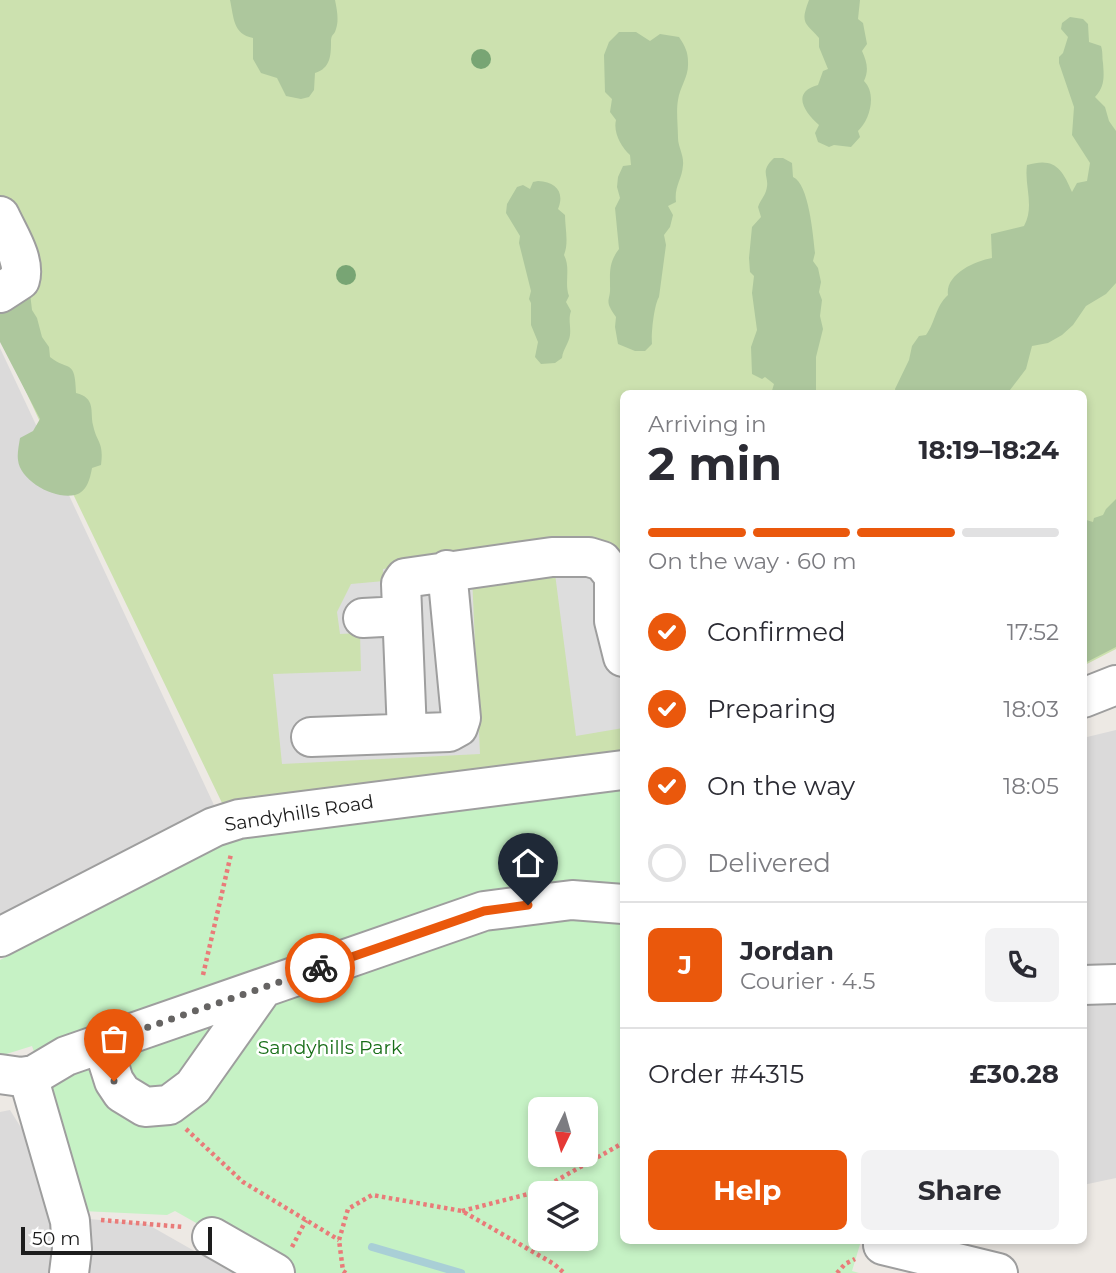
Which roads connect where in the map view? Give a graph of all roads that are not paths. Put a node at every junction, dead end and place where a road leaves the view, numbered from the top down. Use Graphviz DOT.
graph roads {
  1 [pos="0,216"];
  2 [pos="0,293"];
  3 [pos="447,570"];
  4 [pos="402,615"];
  5 [pos="363,618"];
  6 [pos="620,645"];
  7 [pos="1116,685"];
  8 [pos="1087,696"];
  9 [pos="407,733"];
  10 [pos="311,737"];
  11 [pos="620,770"];
  12 [pos="620,904"];
  13 [pos="0,937"];
  14 [pos="1116,984"];
  15 [pos="1087,985"];
  16 [pos="262,988"];
  17 [pos="102,1043"];
  18 [pos="14,1075"];
  19 [pos="212,1237"];
  20 [pos="881,1253"];
  21 [pos="69,1273"];
  22 [pos="275,1273"];
  23 [pos="998,1273"];
  1 -- 2 [label="street"];
  3 -- 4 [label="street"];
  3 -- 6 [label="street"];
  3 -- 9 [label="street"];
  4 -- 5 [label="street"];
  4 -- 9 [label="street"];
  7 -- 8 [label="street"];
  9 -- 10 [label="street"];
  11 -- 13 [label="street, Sandyhills Road"];
  12 -- 16 [label="street"];
  14 -- 15 [label="street"];
  16 -- 17 [label="street"];
  16 -- 17 [label="street"];
  17 -- 18 [label="street"];
  18 -- 21 [label="street"];
  19 -- 22 [label="street"];
  20 -- 23 [label="street"];
}
